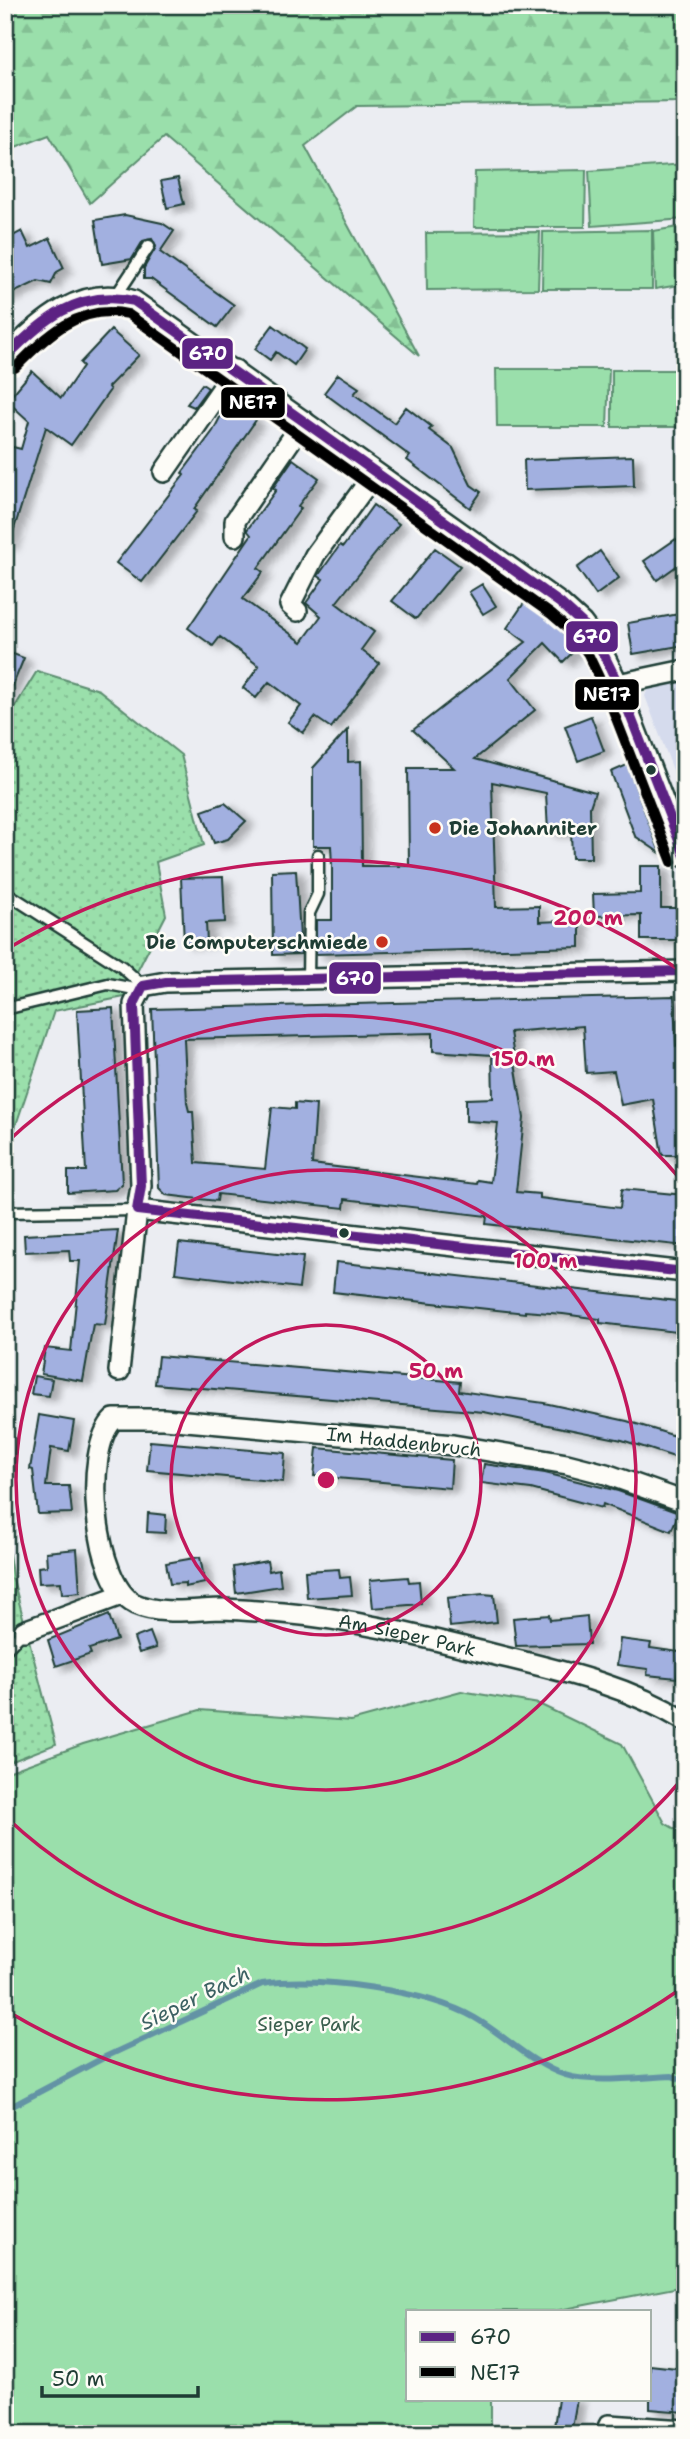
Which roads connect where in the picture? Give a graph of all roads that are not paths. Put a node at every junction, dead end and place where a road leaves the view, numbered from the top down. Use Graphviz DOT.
graph roads {
  1 [pos="149,246"];
  2 [pos="116,296"];
  3 [pos="5,358"];
  4 [pos="235,370"];
  5 [pos="304,421"];
  6 [pos="164,472"];
  7 [pos="375,472"];
  8 [pos="235,536"];
  9 [pos="297,611"];
  10 [pos="685,670"];
  11 [pos="618,684"];
  12 [pos="318,855"];
  13 [pos="685,857"];
  14 [pos="5,892"];
  15 [pos="685,971"];
  16 [pos="308,978"];
  17 [pos="143,987"];
  18 [pos="5,1009"];
  19 [pos="137,1210"];
  20 [pos="5,1212"];
  21 [pos="685,1272"];
  22 [pos="119,1371"];
  23 [pos="685,1502"];
  24 [pos="121,1595"];
  25 [pos="24,1632"];
  26 [pos="5,1650"];
  27 [pos="685,1721"];
  28 [pos="685,2430"];
  29 [pos="605,2434"];
  1 -- 2 [label="lane"];
  2 -- 3 [label="street"];
  2 -- 4 [label="street"];
  4 -- 5 [label="street"];
  4 -- 6 [label="street"];
  5 -- 7 [label="street"];
  5 -- 8 [label="street"];
  7 -- 9 [label="street"];
  7 -- 11 [label="street"];
  10 -- 11 [label="street"];
  11 -- 13 [label="street"];
  12 -- 16 [label="lane"];
  14 -- 17 [label="lane"];
  15 -- 16 [label="street"];
  16 -- 17 [label="street"];
  17 -- 18 [label="lane"];
  17 -- 19 [label="street"];
  19 -- 20 [label="lane"];
  19 -- 21 [label="street"];
  19 -- 22 [label="street"];
  23 -- 24 [label="street, Im Haddenbruch"];
  24 -- 25 [label="street"];
  24 -- 27 [label="street, Am Sieper Park"];
  25 -- 26 [label="lane"];
  28 -- 29 [label="street"];
}
